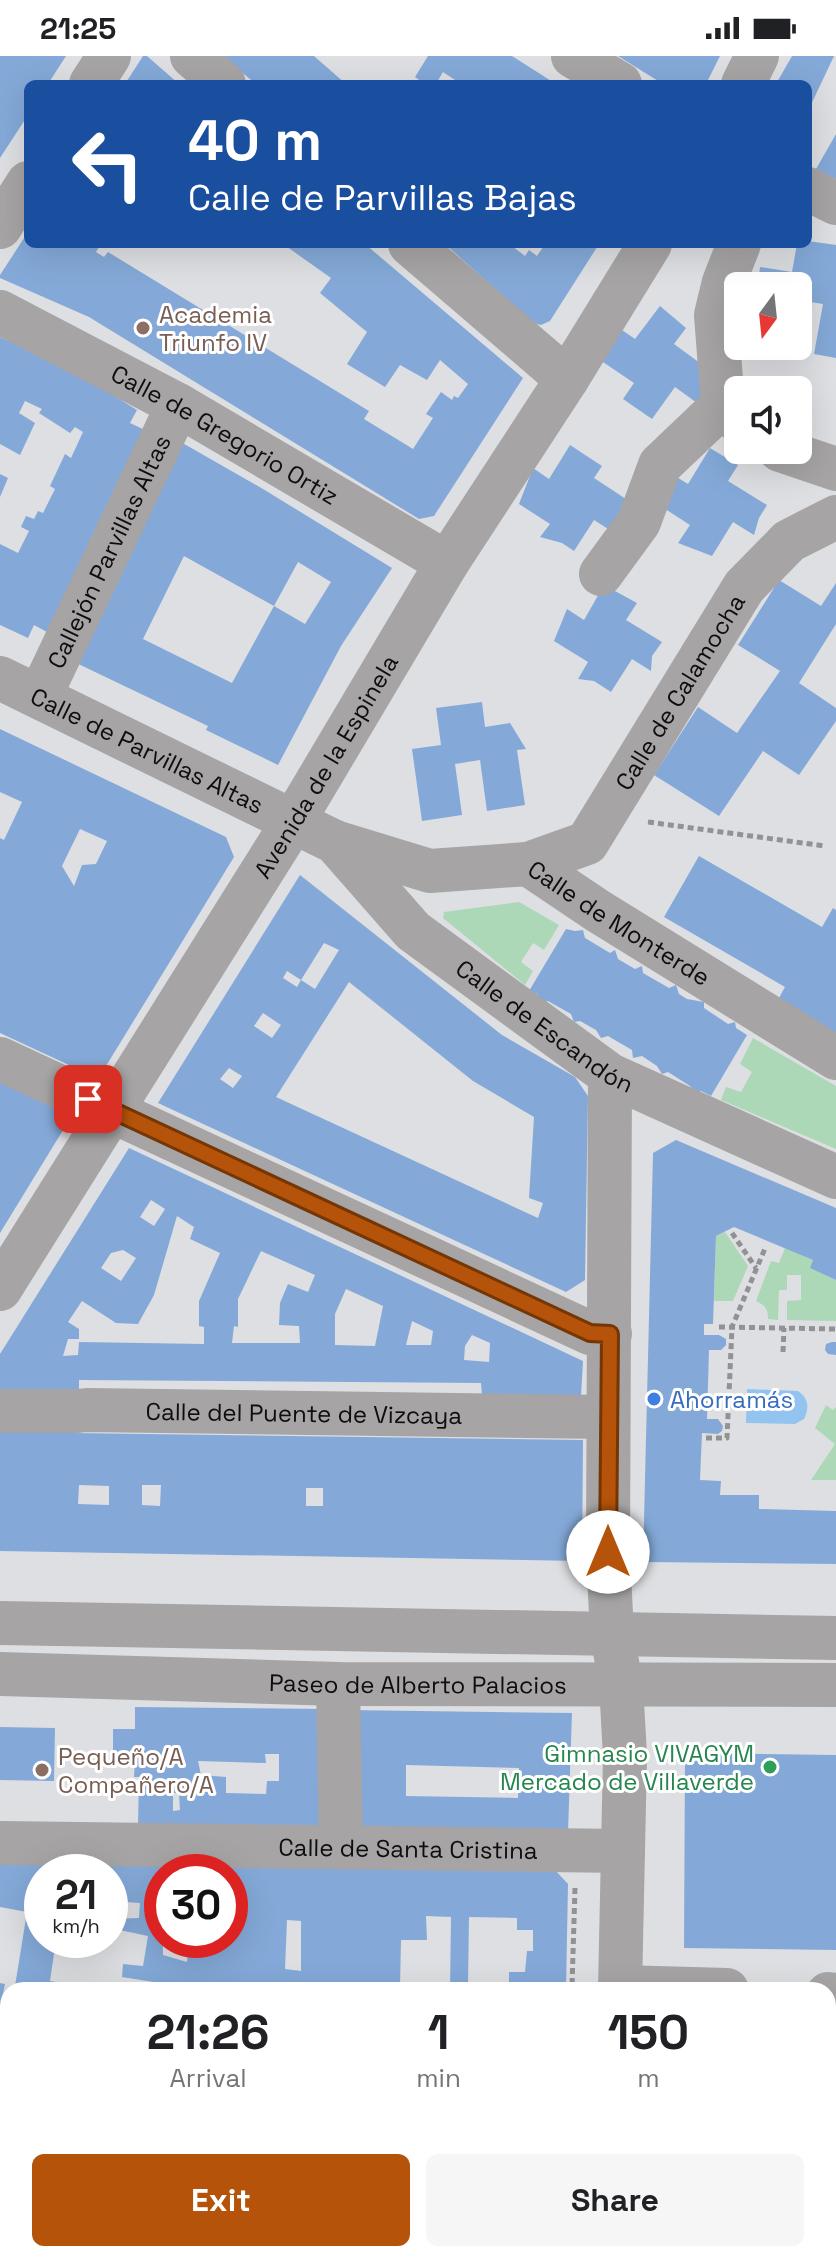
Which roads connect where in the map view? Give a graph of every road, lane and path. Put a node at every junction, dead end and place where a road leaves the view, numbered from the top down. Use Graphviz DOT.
graph roads {
  1 [pos="109,56"];
  2 [pos="192,56"];
  3 [pos="573,56"];
  4 [pos="757,56"];
  5 [pos="94,80"];
  6 [pos="219,80"];
  7 [pos="613,80"];
  8 [pos="745,80"];
  9 [pos="24,189"];
  10 [pos="812,191"];
  11 [pos="836,203"];
  12 [pos="0,227"];
  13 [pos="415,248"];
  14 [pos="648,248"];
  15 [pos="737,248"];
  16 [pos="0,312"];
  17 [pos="725,376"];
  18 [pos="567,379"];
  19 [pos="178,405"];
  20 [pos="724,418"];
  21 [pos="812,461"];
  22 [pos="836,469"];
  23 [pos="836,517"];
  24 [pos="447,563"];
  25 [pos="601,574"];
  26 [pos="0,678"];
  27 [pos="40,696"];
  28 [pos="603,816"];
  29 [pos="293,822"];
  30 [pos="335,842"];
  31 [pos="825,846"];
  32 [pos="528,864"];
  33 [pos="836,1058"];
  34 [pos="0,1059"];
  35 [pos="610,1075"];
  36 [pos="113,1110"];
  37 [pos="836,1177"];
  38 [pos="732,1233"];
  39 [pos="766,1246"];
  40 [pos="756,1269"];
  41 [pos="0,1289"];
  42 [pos="719,1327"];
  43 [pos="732,1327"];
  44 [pos="784,1328"];
  45 [pos="836,1329"];
  46 [pos="610,1334"];
  47 [pos="783,1352"];
  48 [pos="0,1411"];
  49 [pos="608,1417"];
  50 [pos="706,1438"];
  51 [pos="0,1623"];
  52 [pos="612,1635"];
  53 [pos="836,1638"];
  54 [pos="0,1674"];
  55 [pos="338,1684"];
  56 [pos="621,1684"];
  57 [pos="836,1685"];
  58 [pos="0,1843"];
  59 [pos="341,1847"];
  60 [pos="623,1851"];
  61 [pos="575,1883"];
  62 [pos="572,1982"];
  63 [pos="620,1982"];
  1 -- 5 [label="street"];
  2 -- 6 [label="street"];
  3 -- 7 [label="street"];
  4 -- 8 [label="street"];
  9 -- 12 [label="street"];
  10 -- 11 [label="street"];
  13 -- 18 [label="street"];
  14 -- 18 [label="street, Avenida de la Espinela"];
  15 -- 17 [label="street"];
  16 -- 19 [label="street, Calle de Gregorio Ortiz"];
  18 -- 24 [label="street, Avenida de la Espinela"];
  19 -- 24 [label="street, Calle de Gregorio Ortiz"];
  19 -- 27 [label="street, Callejón Parvillas Altas"];
  20 -- 25 [label="street"];
  21 -- 22 [label="street"];
  23 -- 28 [label="street, Calle de Calamocha"];
  24 -- 29 [label="street, Avenida de la Espinela"];
  26 -- 27 [label="street, Calle de Parvillas Altas"];
  27 -- 29 [label="street, Calle de Parvillas Altas"];
  28 -- 31 [label="path"];
  28 -- 32 [label="street, Calle de Calamocha"];
  29 -- 30 [label="street, Calle de Escandón"];
  29 -- 36 [label="street, Avenida de la Espinela"];
  30 -- 32 [label="street, Calle de Monterde"];
  30 -- 35 [label="street, Calle de Escandón"];
  32 -- 33 [label="street, Calle de Monterde"];
  34 -- 36 [label="street"];
  35 -- 37 [label="street, Calle de Escandón"];
  35 -- 46 [label="street"];
  36 -- 41 [label="street, Avenida de la Espinela"];
  36 -- 46 [label="street"];
  38 -- 40 [label="path"];
  39 -- 40 [label="path"];
  40 -- 43 [label="path"];
  42 -- 43 [label="path"];
  43 -- 44 [label="path"];
  43 -- 50 [label="path"];
  44 -- 45 [label="path"];
  44 -- 47 [label="path"];
  46 -- 49 [label="street"];
  48 -- 49 [label="street, Calle del Puente de Vizcaya"];
  49 -- 52 [label="street"];
  51 -- 52 [label="street, Paseo de Alberto Palacios"];
  52 -- 53 [label="street, Paseo de Alberto Palacios"];
  52 -- 56 [label="street"];
  54 -- 55 [label="street, Paseo de Alberto Palacios"];
  55 -- 56 [label="street, Paseo de Alberto Palacios"];
  55 -- 59 [label="street"];
  56 -- 57 [label="street, Paseo de Alberto Palacios"];
  56 -- 60 [label="street"];
  58 -- 59 [label="street, Calle de Santa Cristina"];
  59 -- 60 [label="street, Calle de Santa Cristina"];
  60 -- 63 [label="street"];
  61 -- 62 [label="path"];
}
